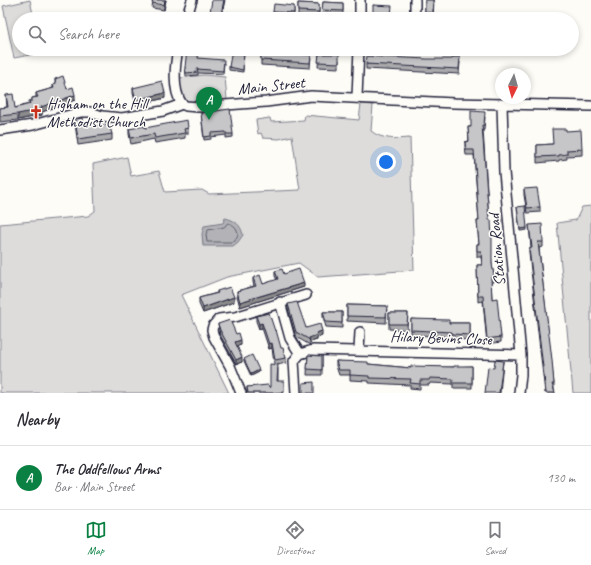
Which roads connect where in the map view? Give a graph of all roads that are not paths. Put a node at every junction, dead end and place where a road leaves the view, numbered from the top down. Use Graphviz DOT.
graph roads {
  1 [pos="192,0"];
  2 [pos="360,0"];
  3 [pos="188,12"];
  4 [pos="360,12"];
  5 [pos="177,56"];
  6 [pos="359,56"];
  7 [pos="358,98"];
  8 [pos="182,104"];
  9 [pos="495,104"];
  10 [pos="502,104"];
  11 [pos="591,106"];
  12 [pos="0,130"];
  13 [pos="306,295"];
  14 [pos="280,302"];
  15 [pos="360,332"];
  16 [pos="359,350"];
  17 [pos="300,354"];
  18 [pos="521,355"];
  19 [pos="241,393"];
  20 [pos="296,393"];
  21 [pos="519,393"];
  1 -- 3 [label="street"];
  2 -- 4 [label="street"];
  5 -- 8 [label="street"];
  6 -- 7 [label="street"];
  7 -- 8 [label="street, Main Street"];
  7 -- 9 [label="street, Main Street"];
  8 -- 12 [label="street, Main Street"];
  10 -- 11 [label="street, Main Street"];
  10 -- 18 [label="street, Station Road"];
  13 -- 14 [label="street"];
  14 -- 17 [label="street"];
  14 -- 19 [label="street"];
  15 -- 16 [label="street"];
  16 -- 17 [label="street, Hilary Bevins Close"];
  16 -- 18 [label="street, Hilary Bevins Close"];
  17 -- 20 [label="street"];
  18 -- 21 [label="street, Station Road"];
}
